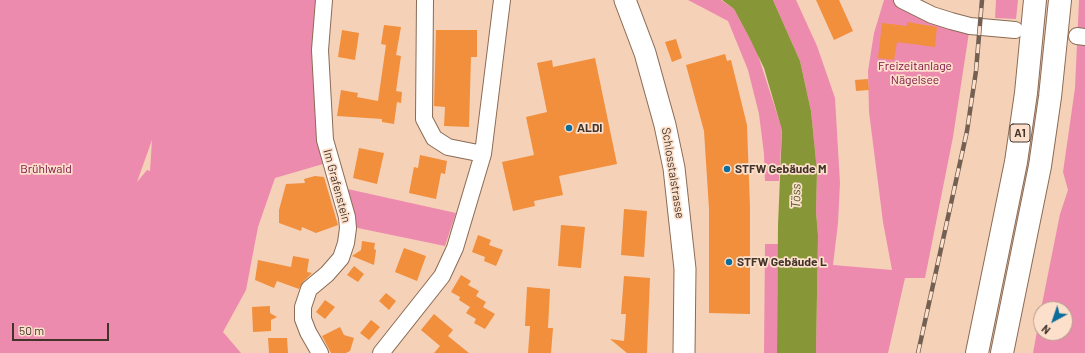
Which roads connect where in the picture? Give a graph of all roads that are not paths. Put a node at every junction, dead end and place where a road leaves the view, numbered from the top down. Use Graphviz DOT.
graph roads {
  1 [pos="324,0"];
  2 [pos="425,0"];
  3 [pos="502,0"];
  4 [pos="625,0"];
  5 [pos="902,0"];
  6 [pos="1035,0"];
  7 [pos="1060,0"];
  8 [pos="1015,30"];
  9 [pos="483,154"];
  10 [pos="320,353"];
  11 [pos="381,353"];
  12 [pos="684,353"];
  13 [pos="977,353"];
  14 [pos="1002,353"];
  1 -- 10 [label="street, Im Grafenstein"];
  2 -- 9 [label="street"];
  3 -- 9 [label="street"];
  4 -- 12 [label="main road, Schlosstalstrasse"];
  5 -- 8 [label="street"];
  6 -- 13 [label="highway, A1"];
  7 -- 14 [label="highway, A1"];
  9 -- 11 [label="street"];
}
